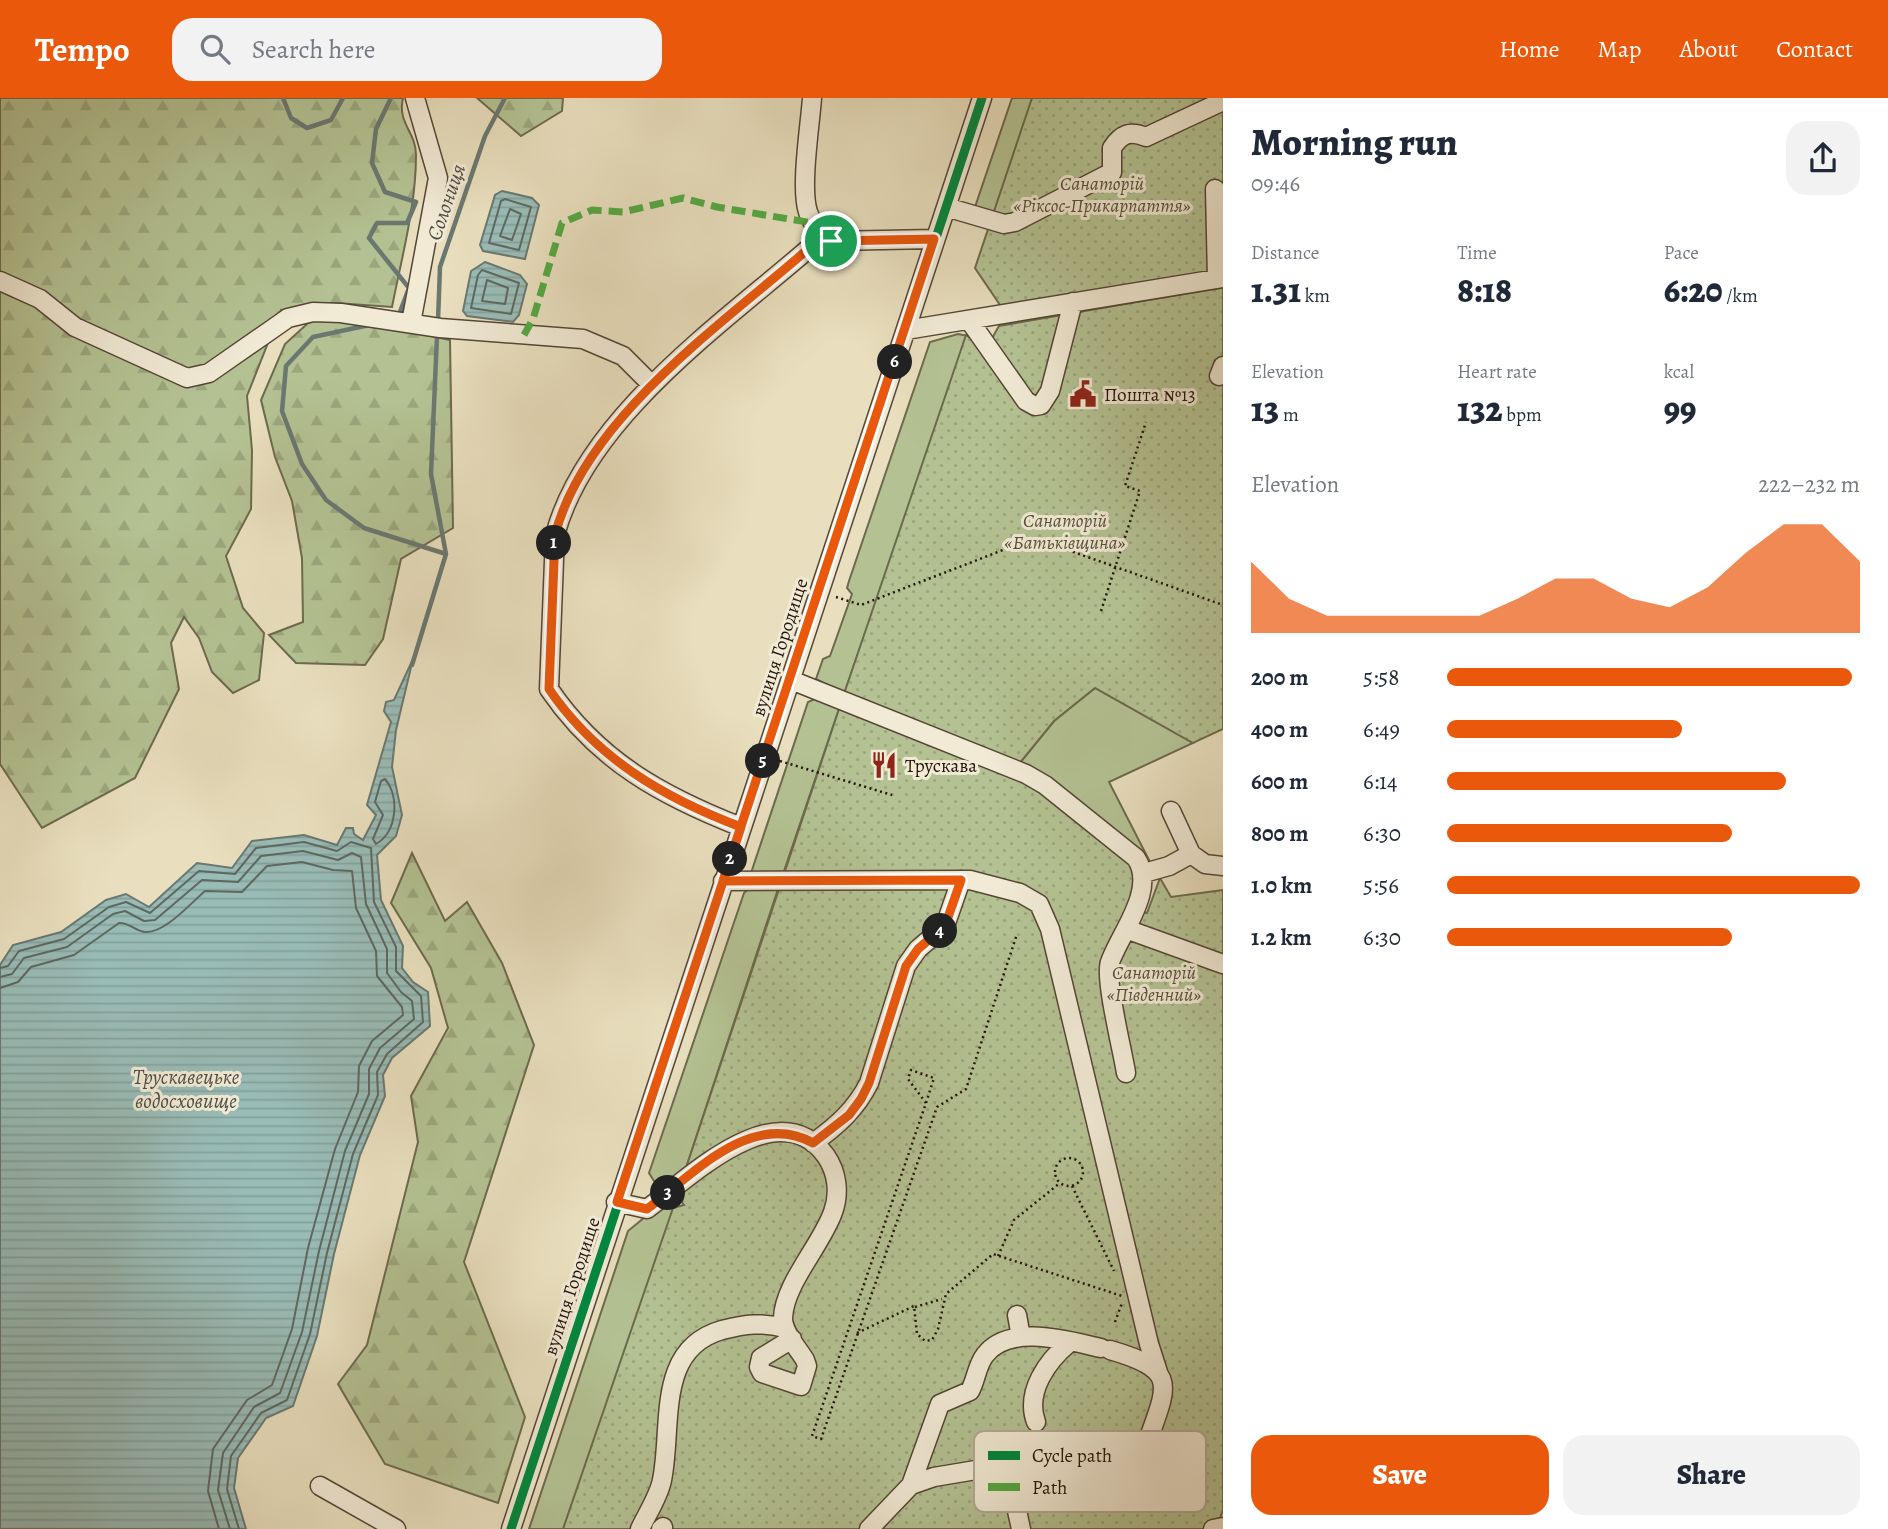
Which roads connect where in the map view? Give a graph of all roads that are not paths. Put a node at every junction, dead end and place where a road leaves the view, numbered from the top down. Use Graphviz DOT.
graph roads {
  1 [pos="415,98"];
  2 [pos="812,98"];
  3 [pos="982,98"];
  4 [pos="1223,101"];
  5 [pos="1215,190"];
  6 [pos="946,207"];
  7 [pos="934,239"];
  8 [pos="831,241"];
  9 [pos="1220,279"];
  10 [pos="0,282"];
  11 [pos="1073,302"];
  12 [pos="969,320"];
  13 [pos="411,323"];
  14 [pos="906,330"];
  15 [pos="652,385"];
  16 [pos="791,680"];
  17 [pos="1171,811"];
  18 [pos="741,827"];
  19 [pos="1191,854"];
  20 [pos="1223,866"];
  21 [pos="1144,873"];
  22 [pos="961,880"];
  23 [pos="723,881"];
  24 [pos="1126,929"];
  25 [pos="1223,964"];
  26 [pos="1126,1073"];
  27 [pos="813,1143"];
  28 [pos="617,1202"];
  29 [pos="1017,1315"];
  30 [pos="1021,1337"];
  31 [pos="1070,1342"];
  32 [pos="1158,1372"];
  33 [pos="1037,1422"];
  34 [pos="1151,1431"];
  35 [pos="974,1470"];
  36 [pos="911,1485"];
  37 [pos="320,1486"];
  38 [pos="1223,1527"];
  39 [pos="396,1529"];
  40 [pos="512,1529"];
  41 [pos="640,1529"];
  42 [pos="869,1529"];
  43 [pos="1213,1529"];
  1 -- 13 [label="street"];
  2 -- 8 [label="street"];
  3 -- 6 [label="street, вулиця Городище"];
  4 -- 6 [label="street"];
  5 -- 9 [label="street"];
  6 -- 7 [label="street, вулиця Городище"];
  7 -- 8 [label="street"];
  7 -- 14 [label="street, вулиця Городище"];
  8 -- 15 [label="street"];
  9 -- 11 [label="street"];
  10 -- 13 [label="street"];
  11 -- 12 [label="street"];
  11 -- 12 [label="street"];
  12 -- 14 [label="street"];
  13 -- 15 [label="street"];
  14 -- 16 [label="street, вулиця Городище"];
  15 -- 18 [label="street"];
  16 -- 18 [label="street, вулиця Городище"];
  16 -- 21 [label="street"];
  17 -- 19 [label="street"];
  18 -- 23 [label="street, вулиця Городище"];
  19 -- 20 [label="street"];
  19 -- 21 [label="street"];
  21 -- 24 [label="street"];
  22 -- 23 [label="street"];
  22 -- 27 [label="street"];
  22 -- 32 [label="street"];
  23 -- 28 [label="street, вулиця Городище"];
  24 -- 25 [label="street"];
  24 -- 26 [label="street"];
  27 -- 28 [label="street"];
  27 -- 41 [label="street"];
  28 -- 40 [label="street, вулиця Городище"];
  29 -- 30 [label="street"];
  30 -- 31 [label="street"];
  30 -- 36 [label="street"];
  31 -- 32 [label="street"];
  31 -- 33 [label="street"];
  32 -- 34 [label="street"];
  35 -- 36 [label="street"];
  36 -- 42 [label="street"];
  37 -- 39 [label="street"];
  38 -- 43 [label="street"];
}
